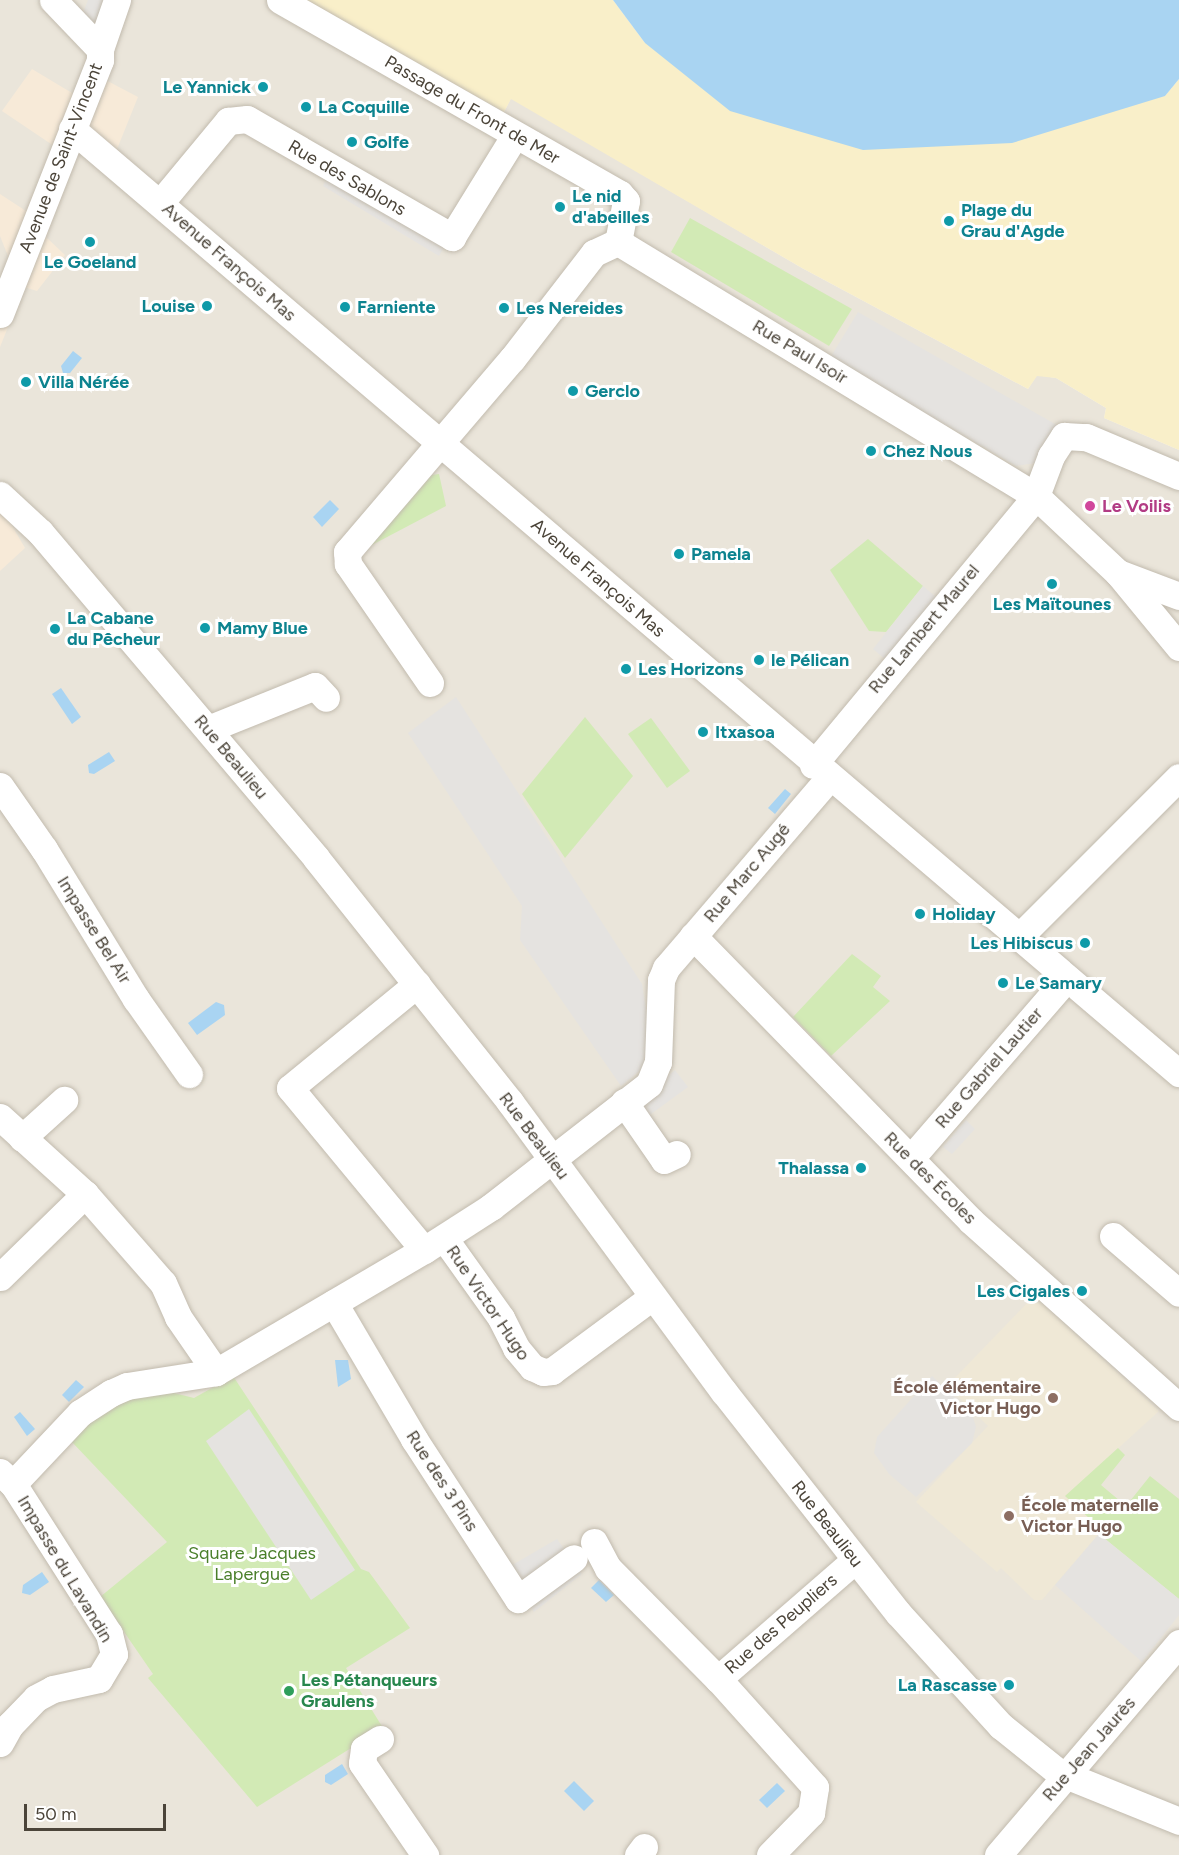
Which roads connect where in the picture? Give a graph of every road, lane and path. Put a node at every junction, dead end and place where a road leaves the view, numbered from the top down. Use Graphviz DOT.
graph roads {
  1 [pos="53,0"];
  2 [pos="117,0"];
  3 [pos="280,0"];
  4 [pos="100,49"];
  5 [pos="72,129"];
  6 [pos="515,135"];
  7 [pos="160,203"];
  8 [pos="618,242"];
  9 [pos="0,314"];
  10 [pos="438,444"];
  11 [pos="1179,476"];
  12 [pos="0,495"];
  13 [pos="1036,496"];
  14 [pos="1118,573"];
  15 [pos="1179,596"];
  16 [pos="1179,647"];
  17 [pos="430,683"];
  18 [pos="326,698"];
  19 [pos="208,729"];
  20 [pos="821,771"];
  21 [pos="1179,777"];
  22 [pos="0,786"];
  23 [pos="693,936"];
  24 [pos="1019,937"];
  25 [pos="1067,978"];
  26 [pos="417,984"];
  27 [pos="1179,1073"];
  28 [pos="189,1074"];
  29 [pos="64,1100"];
  30 [pos="624,1102"];
  31 [pos="0,1118"];
  32 [pos="22,1138"];
  33 [pos="677,1154"];
  34 [pos="551,1158"];
  35 [pos="910,1158"];
  36 [pos="85,1194"];
  37 [pos="1113,1236"];
  38 [pos="434,1244"];
  39 [pos="0,1276"];
  40 [pos="1179,1293"];
  41 [pos="652,1297"];
  42 [pos="334,1304"];
  43 [pos="216,1372"];
  44 [pos="1179,1407"];
  45 [pos="7,1478"];
  46 [pos="855,1560"];
  47 [pos="1179,1643"];
  48 [pos="718,1679"];
  49 [pos="380,1739"];
  50 [pos="0,1743"];
  51 [pos="1067,1775"];
  52 [pos="1179,1821"];
  53 [pos="425,1855"];
  54 [pos="770,1855"];
  55 [pos="998,1855"];
  1 -- 4 [label="street"];
  2 -- 4 [label="street, Avenue de Saint-Vincent"];
  3 -- 6 [label="street, Passage du Front de Mer"];
  4 -- 5 [label="street, Avenue de Saint-Vincent"];
  5 -- 7 [label="street, Avenue François Mas"];
  5 -- 9 [label="street, Avenue de Saint-Vincent"];
  6 -- 7 [label="street, Rue des Sablons"];
  6 -- 8 [label="street, Passage du Front de Mer"];
  7 -- 10 [label="street, Avenue François Mas"];
  8 -- 10 [label="street"];
  8 -- 13 [label="street, Rue Paul Isoir"];
  10 -- 17 [label="street"];
  10 -- 20 [label="street, Avenue François Mas"];
  11 -- 13 [label="street, Rue Lambert Maurel"];
  12 -- 19 [label="street, Rue Beaulieu"];
  13 -- 14 [label="street, Rue Paul Isoir"];
  13 -- 20 [label="street, Rue Lambert Maurel"];
  14 -- 15 [label="street"];
  14 -- 16 [label="street, Rue Paul Isoir"];
  18 -- 19 [label="street"];
  19 -- 26 [label="street, Rue Beaulieu"];
  20 -- 23 [label="street, Rue Marc Augé"];
  20 -- 24 [label="street, Avenue François Mas"];
  21 -- 24 [label="street"];
  22 -- 28 [label="street, Impasse Bel Air"];
  23 -- 30 [label="street, Rue Marc Augé"];
  23 -- 35 [label="street, Rue des Écoles"];
  24 -- 25 [label="street, Avenue François Mas"];
  25 -- 27 [label="street, Avenue François Mas"];
  25 -- 35 [label="street, Rue Gabriel Lautier"];
  26 -- 34 [label="street, Rue Beaulieu"];
  26 -- 38 [label="street"];
  29 -- 32 [label="street"];
  30 -- 33 [label="street"];
  30 -- 34 [label="street"];
  31 -- 32 [label="street"];
  32 -- 36 [label="street"];
  34 -- 38 [label="street"];
  34 -- 41 [label="street, Rue Beaulieu"];
  35 -- 44 [label="street, Rue des Écoles"];
  36 -- 39 [label="street"];
  36 -- 43 [label="street"];
  37 -- 40 [label="street"];
  38 -- 41 [label="street, Rue Victor Hugo"];
  38 -- 42 [label="street"];
  41 -- 46 [label="street, Rue Beaulieu"];
  42 -- 43 [label="street"];
  42 -- 48 [label="street, Rue des 3 Pins"];
  43 -- 45 [label="street"];
  45 -- 50 [label="street, Impasse du Lavandin"];
  46 -- 48 [label="street, Rue des Peupliers"];
  46 -- 51 [label="street, Rue Beaulieu"];
  47 -- 51 [label="street, Rue Jean Jaurès"];
  48 -- 54 [label="street, Rue des Peupliers"];
  49 -- 53 [label="street"];
  51 -- 52 [label="street, Rue Beaulieu"];
  51 -- 55 [label="street, Rue Jean Jaurès"];
}
